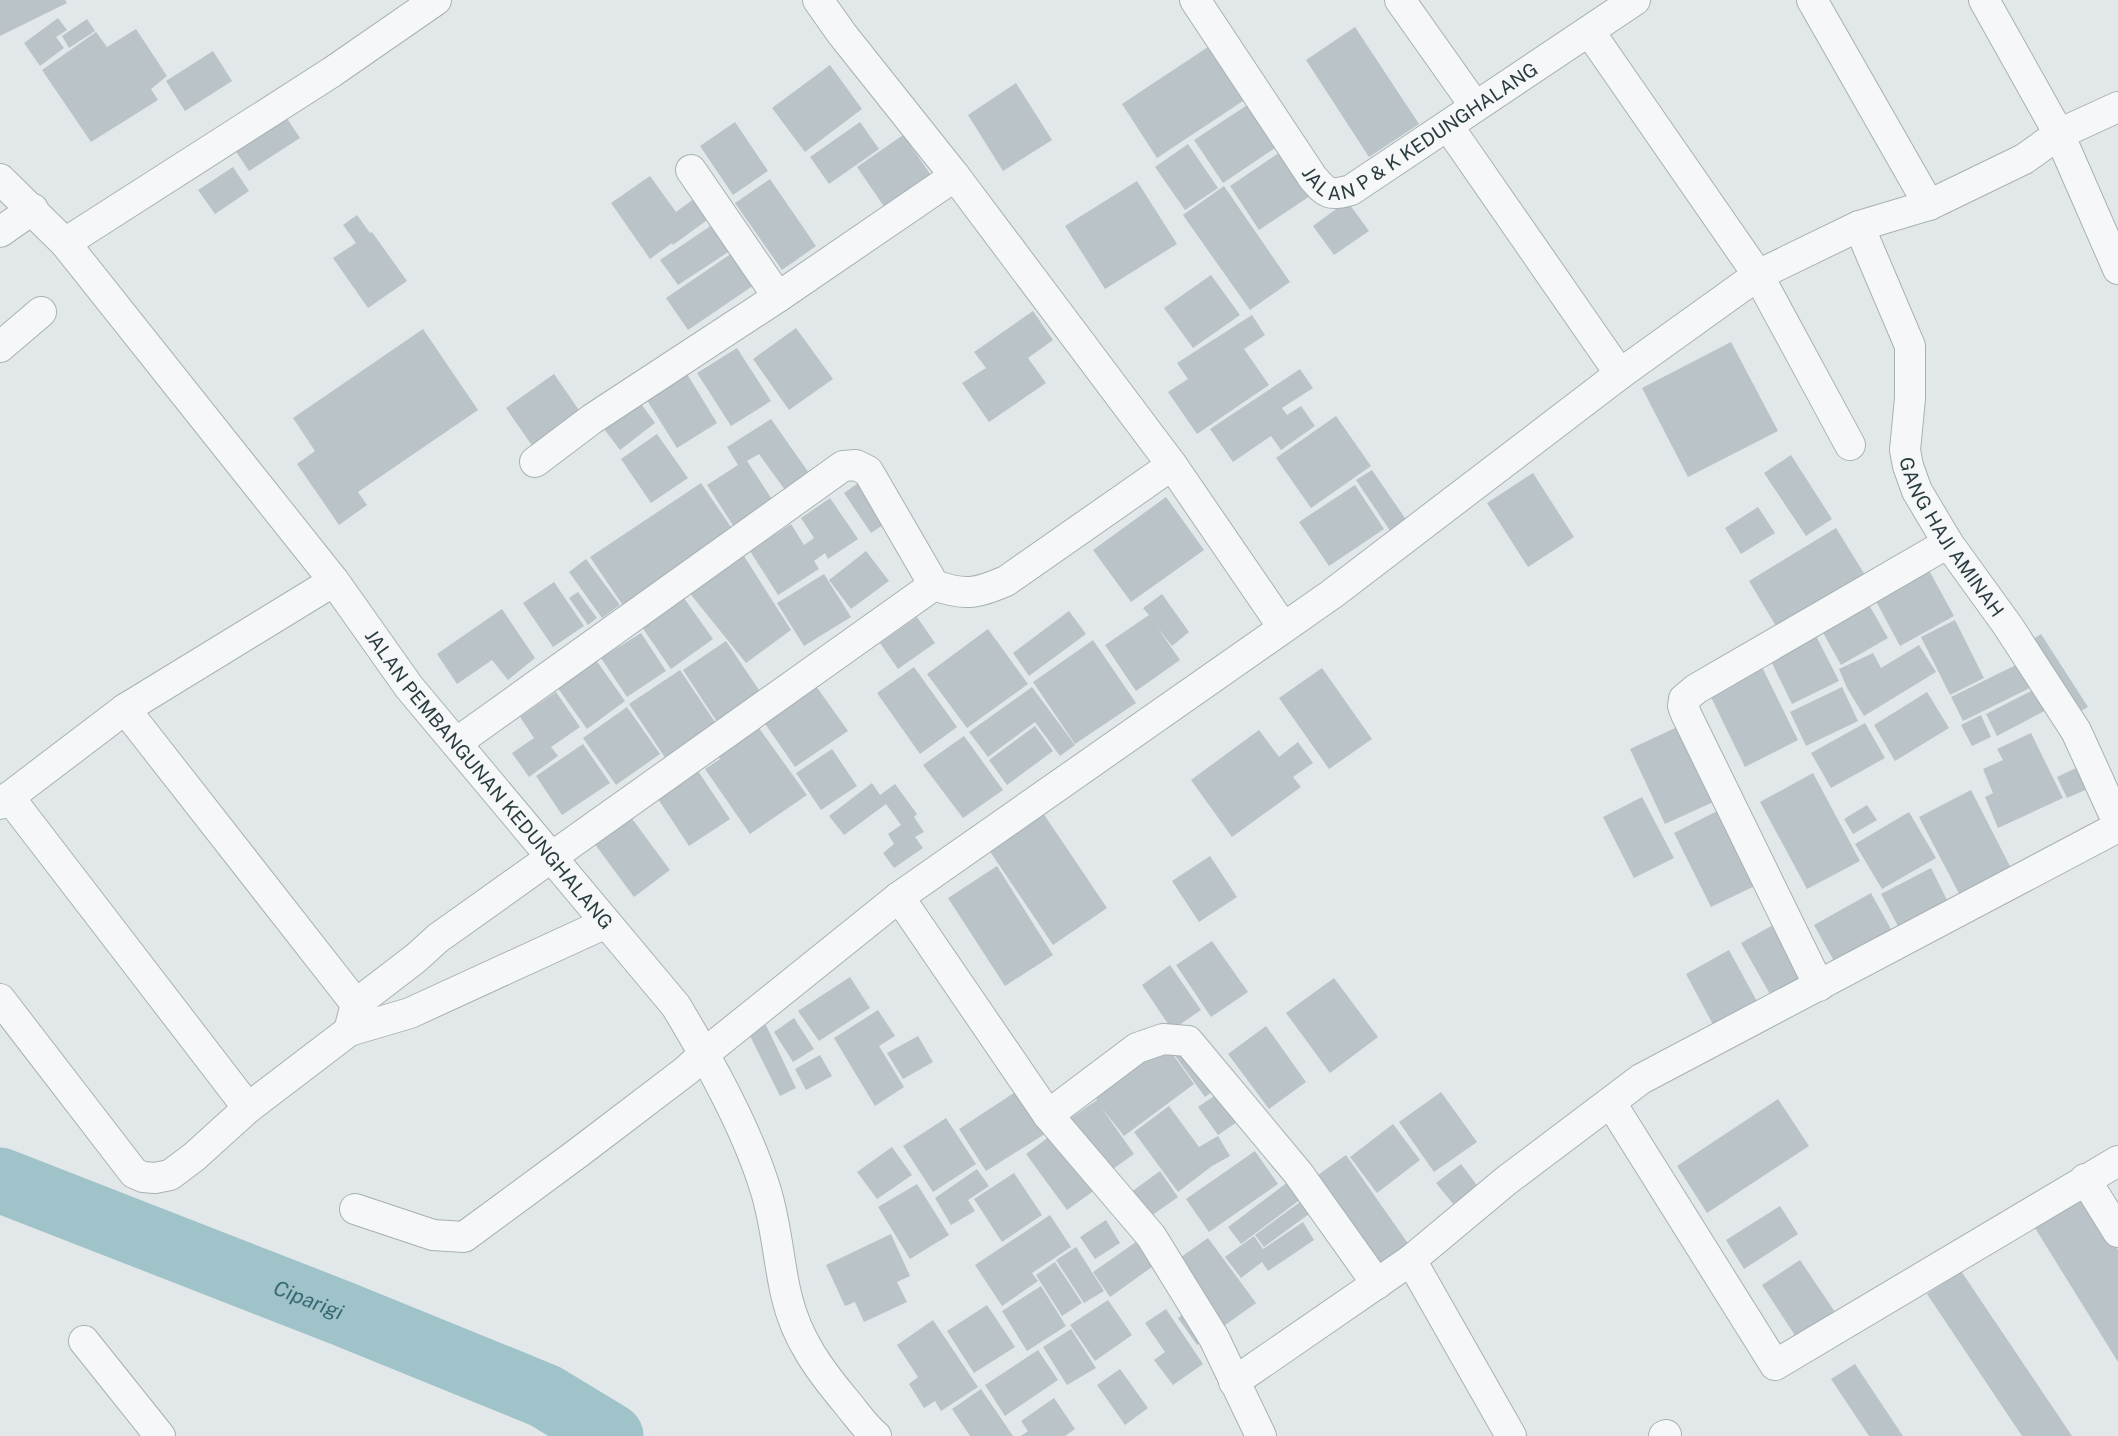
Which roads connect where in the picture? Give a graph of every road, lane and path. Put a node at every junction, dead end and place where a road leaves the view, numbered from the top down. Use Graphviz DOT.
graph roads {
  1 [pos="436,0"];
  2 [pos="818,0"];
  3 [pos="1195,0"];
  4 [pos="1400,0"];
  5 [pos="1635,0"];
  6 [pos="1812,0"];
  7 [pos="1984,0"];
  8 [pos="1589,31"];
  9 [pos="1475,106"];
  10 [pos="2118,107"];
  11 [pos="1448,127"];
  12 [pos="2059,134"];
  13 [pos="691,170"];
  14 [pos="956,176"];
  15 [pos="0,179"];
  16 [pos="1929,205"];
  17 [pos="33,209"];
  18 [pos="1859,226"];
  19 [pos="0,232"];
  20 [pos="65,243"];
  21 [pos="2118,269"];
  22 [pos="1758,275"];
  23 [pos="778,298"];
  24 [pos="41,312"];
  25 [pos="0,347"];
  26 [pos="1620,374"];
  27 [pos="1850,445"];
  28 [pos="535,462"];
  29 [pos="1172,465"];
  30 [pos="1948,542"];
  31 [pos="334,581"];
  32 [pos="934,585"];
  33 [pos="1283,627"];
  34 [pos="125,709"];
  35 [pos="456,743"];
  36 [pos="4,800"];
  37 [pos="2118,825"];
  38 [pos="551,856"];
  39 [pos="899,897"];
  40 [pos="606,923"];
  41 [pos="1819,986"];
  42 [pos="0,999"];
  43 [pos="352,1018"];
  44 [pos="705,1053"];
  45 [pos="1611,1103"];
  46 [pos="248,1108"];
  47 [pos="1048,1115"];
  48 [pos="2118,1161"];
  49 [pos="2085,1179"];
  50 [pos="355,1209"];
  51 [pos="2118,1232"];
  52 [pos="1411,1260"];
  53 [pos="1377,1284"];
  54 [pos="84,1341"];
  55 [pos="1234,1382"];
  56 [pos="160,1436"];
  57 [pos="876,1436"];
  58 [pos="1261,1436"];
  59 [pos="1511,1436"];
  1 -- 20 [label="street"];
  2 -- 14 [label="street"];
  3 -- 11 [label="street, JALAN P & K KEDUNGHALANG"];
  4 -- 9 [label="street"];
  5 -- 8 [label="street, JALAN P & K KEDUNGHALANG"];
  6 -- 16 [label="street"];
  7 -- 12 [label="street"];
  8 -- 9 [label="street, JALAN P & K KEDUNGHALANG"];
  8 -- 22 [label="street"];
  9 -- 11 [label="street, JALAN P & K KEDUNGHALANG"];
  10 -- 12 [label="street"];
  11 -- 26 [label="street"];
  12 -- 16 [label="street"];
  12 -- 21 [label="street"];
  13 -- 23 [label="street"];
  14 -- 23 [label="street"];
  14 -- 29 [label="street"];
  15 -- 17 [label="street, JALAN PEMBANGUNAN KEDUNGHALANG"];
  16 -- 18 [label="street"];
  17 -- 19 [label="street"];
  17 -- 20 [label="street, JALAN PEMBANGUNAN KEDUNGHALANG"];
  18 -- 22 [label="street"];
  18 -- 30 [label="street, GANG HAJI AMINAH"];
  20 -- 31 [label="street, JALAN PEMBANGUNAN KEDUNGHALANG"];
  22 -- 26 [label="street"];
  22 -- 27 [label="street"];
  23 -- 28 [label="street"];
  24 -- 25 [label="street"];
  26 -- 33 [label="street"];
  29 -- 32 [label="street"];
  29 -- 33 [label="street"];
  30 -- 37 [label="street, GANG HAJI AMINAH"];
  30 -- 41 [label="street"];
  31 -- 34 [label="street"];
  31 -- 35 [label="street, JALAN PEMBANGUNAN KEDUNGHALANG"];
  32 -- 35 [label="street"];
  32 -- 38 [label="street"];
  33 -- 39 [label="street"];
  34 -- 36 [label="street"];
  34 -- 43 [label="street"];
  35 -- 38 [label="street, JALAN PEMBANGUNAN KEDUNGHALANG"];
  36 -- 46 [label="street"];
  37 -- 41 [label="street"];
  38 -- 40 [label="street, JALAN PEMBANGUNAN KEDUNGHALANG"];
  38 -- 43 [label="street"];
  39 -- 44 [label="street"];
  39 -- 47 [label="street"];
  40 -- 43 [label="street"];
  40 -- 44 [label="street, JALAN PEMBANGUNAN KEDUNGHALANG"];
  41 -- 45 [label="street"];
  42 -- 46 [label="street"];
  43 -- 46 [label="street"];
  44 -- 50 [label="street"];
  44 -- 57 [label="street, JALAN PEMBANGUNAN KEDUNGHALANG"];
  45 -- 49 [label="street"];
  45 -- 52 [label="street"];
  47 -- 53 [label="street"];
  47 -- 55 [label="street"];
  48 -- 49 [label="street"];
  49 -- 51 [label="street"];
  52 -- 53 [label="street"];
  52 -- 59 [label="street"];
  53 -- 55 [label="street"];
  54 -- 56 [label="street"];
  55 -- 58 [label="street"];
}
